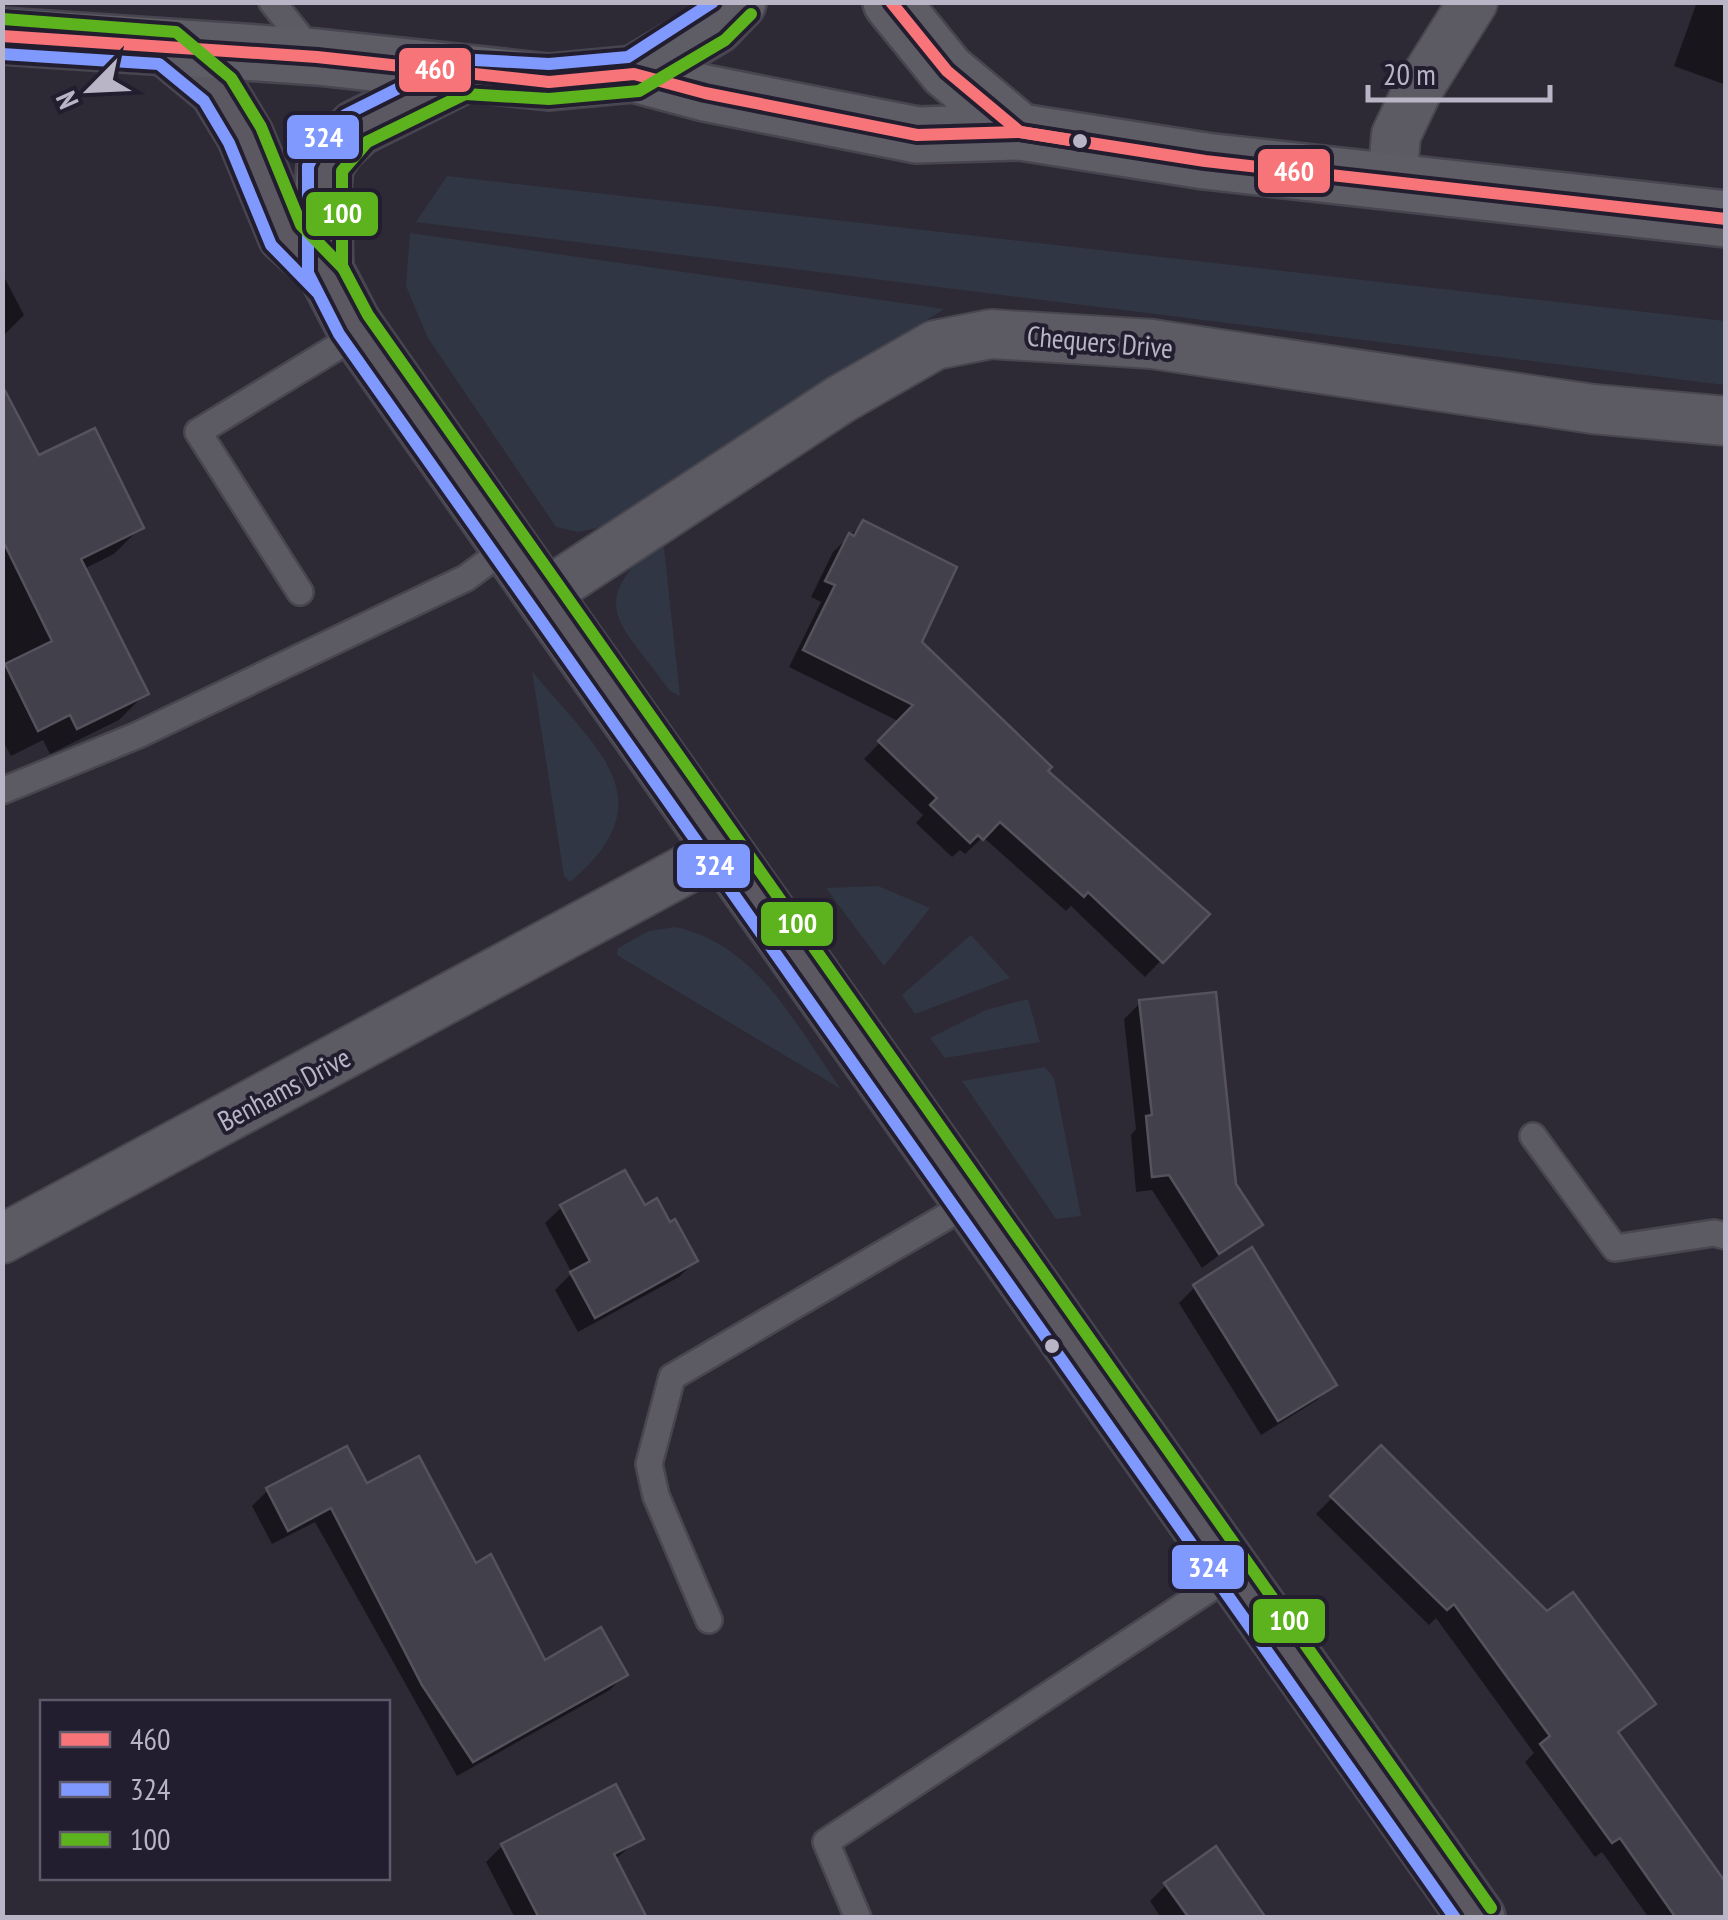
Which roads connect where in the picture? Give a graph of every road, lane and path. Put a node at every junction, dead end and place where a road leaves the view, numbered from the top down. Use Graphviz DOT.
graph roads {
  1 [pos="5,2"];
  2 [pos="272,2"];
  3 [pos="738,2"];
  4 [pos="891,2"];
  5 [pos="1473,2"];
  6 [pos="28,36"];
  7 [pos="166,47"];
  8 [pos="317,57"];
  9 [pos="634,74"];
  10 [pos="461,76"];
  11 [pos="1020,132"];
  12 [pos="1392,183"];
  13 [pos="1726,219"];
  14 [pos="325,270"];
  15 [pos="360,333"];
  16 [pos="1726,421"];
  17 [pos="509,546"];
  18 [pos="300,592"];
  19 [pos="543,595"];
  20 [pos="2,791"];
  21 [pos="722,850"];
  22 [pos="1533,1136"];
  23 [pos="973,1202"];
  24 [pos="1726,1236"];
  25 [pos="2,1239"];
  26 [pos="1232,1574"];
  27 [pos="709,1620"];
  28 [pos="858,1918"];
  29 [pos="1477,1918"];
  1 -- 6 [label="main road"];
  2 -- 8 [label="lane"];
  3 -- 9 [label="main road"];
  4 -- 11 [label="main road"];
  5 -- 12 [label="street"];
  6 -- 7 [label="main road"];
  7 -- 8 [label="main road"];
  7 -- 14 [label="street"];
  8 -- 10 [label="main road"];
  9 -- 10 [label="main road"];
  9 -- 11 [label="main road"];
  10 -- 14 [label="street"];
  11 -- 12 [label="main road"];
  12 -- 13 [label="main road"];
  14 -- 15 [label="street"];
  15 -- 17 [label="street"];
  15 -- 18 [label="lane"];
  16 -- 19 [label="street, Chequers Drive"];
  17 -- 19 [label="street"];
  17 -- 20 [label="lane"];
  19 -- 21 [label="street"];
  21 -- 23 [label="street"];
  21 -- 25 [label="street, Benhams Drive"];
  22 -- 24 [label="lane"];
  23 -- 26 [label="street"];
  23 -- 27 [label="lane"];
  26 -- 28 [label="lane"];
  26 -- 29 [label="street"];
}
